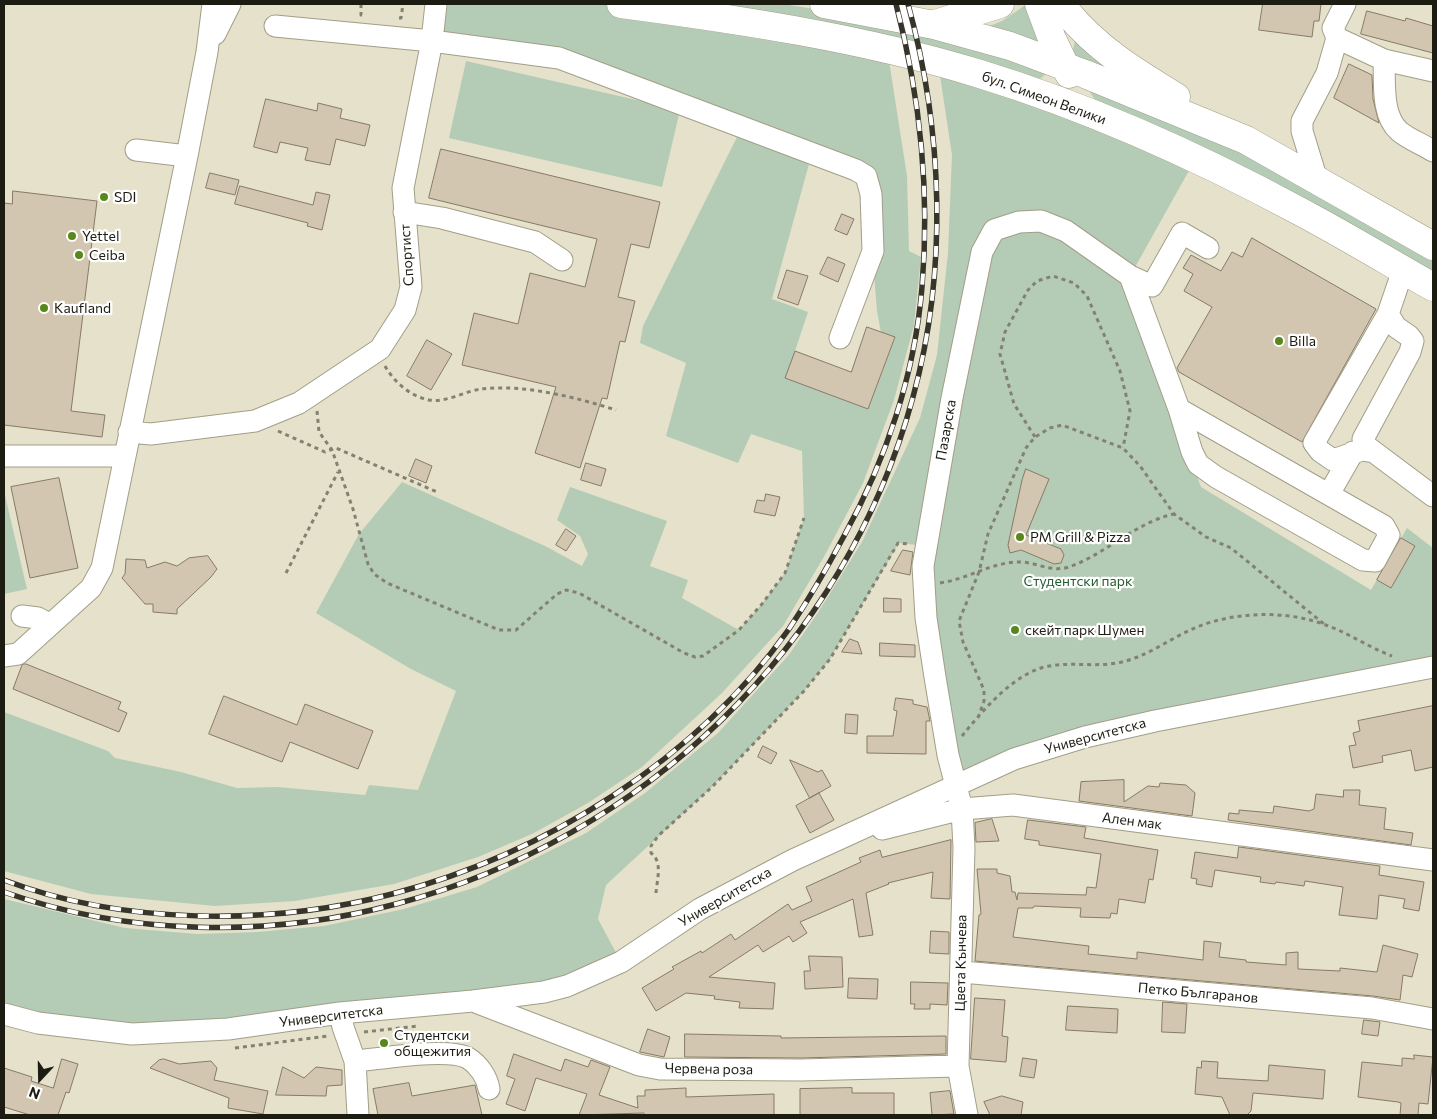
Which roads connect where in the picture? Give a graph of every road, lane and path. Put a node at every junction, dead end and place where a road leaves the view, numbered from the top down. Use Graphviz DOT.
graph roads {
  1 [pos="213,4"];
  2 [pos="230,4"];
  3 [pos="361,4"];
  4 [pos="403,4"];
  5 [pos="436,4"];
  6 [pos="621,4"];
  7 [pos="824,4"];
  8 [pos="1000,4"];
  9 [pos="1039,4"];
  10 [pos="1346,4"];
  11 [pos="1064,7"];
  12 [pos="361,15"];
  13 [pos="401,18"];
  14 [pos="934,25"];
  15 [pos="275,26"];
  16 [pos="1337,38"];
  17 [pos="432,41"];
  18 [pos="207,52"];
  19 [pos="1384,60"];
  20 [pos="1063,65"];
  21 [pos="1433,71"];
  22 [pos="1027,90"];
  23 [pos="1112,123"];
  24 [pos="1246,140"];
  25 [pos="136,150"];
  26 [pos="1433,150"];
  27 [pos="186,156"];
  28 [pos="1317,180"];
  29 [pos="404,212"];
  30 [pos="1433,246"];
  31 [pos="1208,248"];
  32 [pos="562,260"];
  33 [pos="1403,270"];
  34 [pos="1130,276"];
  35 [pos="1433,288"];
  36 [pos="1388,314"];
  37 [pos="840,338"];
  38 [pos="380,349"];
  39 [pos="315,391"];
  40 [pos="1179,409"];
  41 [pos="616,410"];
  42 [pos="255,421"];
  43 [pos="129,432"];
  44 [pos="1035,437"];
  45 [pos="1123,448"];
  46 [pos="332,450"];
  47 [pos="1364,452"];
  48 [pos="4,456"];
  49 [pos="124,456"];
  50 [pos="338,472"];
  51 [pos="437,492"];
  52 [pos="1329,494"];
  53 [pos="1433,496"];
  54 [pos="1174,514"];
  55 [pos="804,518"];
  56 [pos="925,546"];
  57 [pos="979,572"];
  58 [pos="286,573"];
  59 [pos="923,585"];
  60 [pos="22,616"];
  61 [pos="49,624"];
  62 [pos="1324,624"];
  63 [pos="4,656"];
  64 [pos="1429,668"];
  65 [pos="978,718"];
  66 [pos="948,755"];
  67 [pos="955,785"];
  68 [pos="962,809"];
  69 [pos="833,841"];
  70 [pos="1433,860"];
  71 [pos="656,893"];
  72 [pos="962,972"];
  73 [pos="473,1001"];
  74 [pos="340,1013"];
  75 [pos="4,1014"];
  76 [pos="1433,1019"];
  77 [pos="355,1061"];
  78 [pos="958,1066"];
  79 [pos="490,1089"];
  80 [pos="964,1093"];
  81 [pos="358,1115"];
  82 [pos="967,1115"];
  83 [pos="976,1115"];
  1 -- 18 [label="street"];
  2 -- 18 [label="street"];
  3 -- 12 [label="path"];
  4 -- 13 [label="path"];
  5 -- 17 [label="street, Спортист"];
  6 -- 22 [label="main road, бул. Симеон Велики"];
  7 -- 14 [label="main road"];
  8 -- 14 [label="main road"];
  9 -- 20 [label="main road"];
  10 -- 16 [label="street"];
  11 -- 20 [label="main road"];
  11 -- 24 [label="main road"];
  14 -- 20 [label="main road"];
  15 -- 17 [label="street"];
  16 -- 19 [label="street"];
  16 -- 28 [label="street"];
  17 -- 29 [label="street, Спортист"];
  17 -- 37 [label="street"];
  18 -- 27 [label="street"];
  19 -- 21 [label="street"];
  19 -- 26 [label="street"];
  20 -- 22 [label="main road"];
  20 -- 23 [label="main road"];
  20 -- 24 [label="main road"];
  22 -- 23 [label="main road, бул. Симеон Велики"];
  23 -- 33 [label="main road, бул. Симеон Велики"];
  24 -- 28 [label="main road"];
  25 -- 27 [label="street"];
  27 -- 43 [label="street"];
  28 -- 30 [label="main road"];
  29 -- 32 [label="street"];
  29 -- 38 [label="street, Спортист"];
  31 -- 34 [label="street"];
  33 -- 35 [label="main road, бул. Симеон Велики"];
  33 -- 36 [label="street"];
  34 -- 40 [label="street"];
  34 -- 56 [label="street, Пазарска"];
  36 -- 47 [label="street"];
  36 -- 47 [label="street"];
  38 -- 39 [label="street, Спортист"];
  38 -- 41 [label="path"];
  39 -- 42 [label="street, Спортист"];
  39 -- 46 [label="path"];
  40 -- 52 [label="street"];
  40 -- 52 [label="street"];
  42 -- 43 [label="street, Спортист"];
  42 -- 46 [label="path"];
  43 -- 49 [label="street"];
  44 -- 45 [label="path"];
  44 -- 45 [label="path"];
  44 -- 57 [label="path"];
  45 -- 54 [label="path"];
  46 -- 50 [label="path"];
  46 -- 51 [label="path"];
  47 -- 52 [label="street"];
  47 -- 53 [label="street"];
  48 -- 49 [label="street"];
  49 -- 61 [label="street"];
  50 -- 55 [label="path"];
  50 -- 58 [label="path"];
  54 -- 57 [label="path"];
  54 -- 62 [label="path"];
  56 -- 59 [label="street, Пазарска"];
  56 -- 71 [label="path"];
  57 -- 59 [label="path"];
  57 -- 65 [label="path"];
  59 -- 66 [label="street, Пазарска"];
  60 -- 61 [label="street"];
  61 -- 63 [label="street"];
  62 -- 64 [label="path"];
  62 -- 65 [label="path"];
  64 -- 67 [label="street, Университетска"];
  65 -- 66 [label="path"];
  66 -- 67 [label="street, Пазарска"];
  67 -- 68 [label="street, Цвета Кънчева"];
  67 -- 69 [label="street, Университетска"];
  68 -- 69 [label="street, Ален мак"];
  68 -- 70 [label="street, Ален мак"];
  68 -- 72 [label="street, Цвета Кънчева"];
  69 -- 73 [label="street, Университетска"];
  72 -- 76 [label="street, Петко Българанов"];
  72 -- 78 [label="street, Цвета Кънчева"];
  73 -- 74 [label="street, Университетска"];
  73 -- 78 [label="street, Червена роза"];
  74 -- 75 [label="street, Университетска"];
  74 -- 77 [label="street"];
  77 -- 79 [label="street"];
  77 -- 81 [label="street"];
  78 -- 80 [label="street, Цвета Кънчева"];
  80 -- 82 [label="street, Цвета Кънчева"];
  80 -- 83 [label="street"];
}
